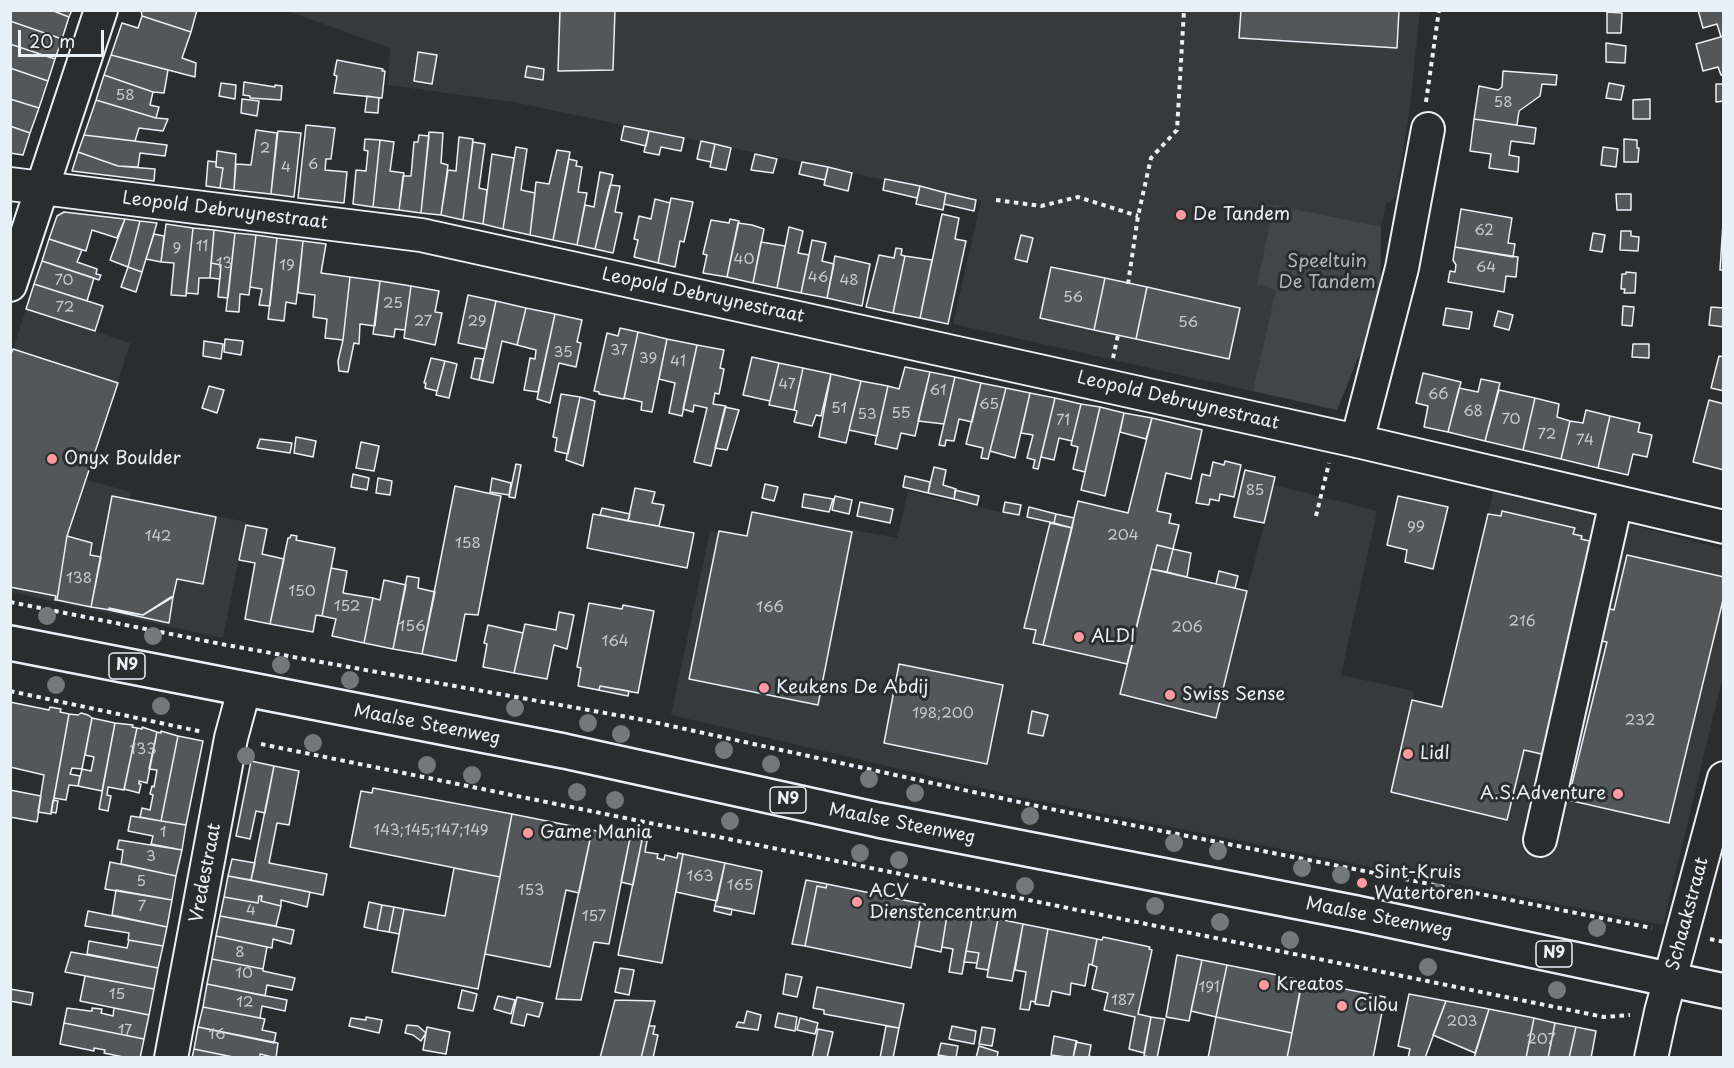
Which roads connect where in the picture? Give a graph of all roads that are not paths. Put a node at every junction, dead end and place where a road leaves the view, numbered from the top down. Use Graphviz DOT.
graph roads {
  1 [pos="101,10"];
  2 [pos="1428,129"];
  3 [pos="10,184"];
  4 [pos="43,188"];
  5 [pos="10,285"];
  6 [pos="1346,439"];
  7 [pos="1616,502"];
  8 [pos="1724,528"];
  9 [pos="10,643"];
  10 [pos="244,690"];
  11 [pos="1721,798"];
  12 [pos="1540,840"];
  13 [pos="1671,980"];
  14 [pos="1724,991"];
  15 [pos="171,1058"];
  16 [pos="1651,1058"];
  1 -- 4 [label="street"];
  2 -- 6 [label="street"];
  3 -- 4 [label="street, Leopold Debruynestraat"];
  4 -- 5 [label="street"];
  4 -- 6 [label="street, Leopold Debruynestraat"];
  6 -- 7 [label="street, Leopold Debruynestraat"];
  7 -- 8 [label="street, Leopold Debruynestraat"];
  7 -- 12 [label="street"];
  9 -- 10 [label="main road, Maalse Steenweg / N9"];
  10 -- 13 [label="main road, Maalse Steenweg / N9"];
  10 -- 15 [label="street, Vredestraat"];
  11 -- 13 [label="street, Schaakstraat"];
  13 -- 14 [label="main road, Maalse Steenweg / N9"];
  13 -- 16 [label="street, Schaakstraat"];
}
